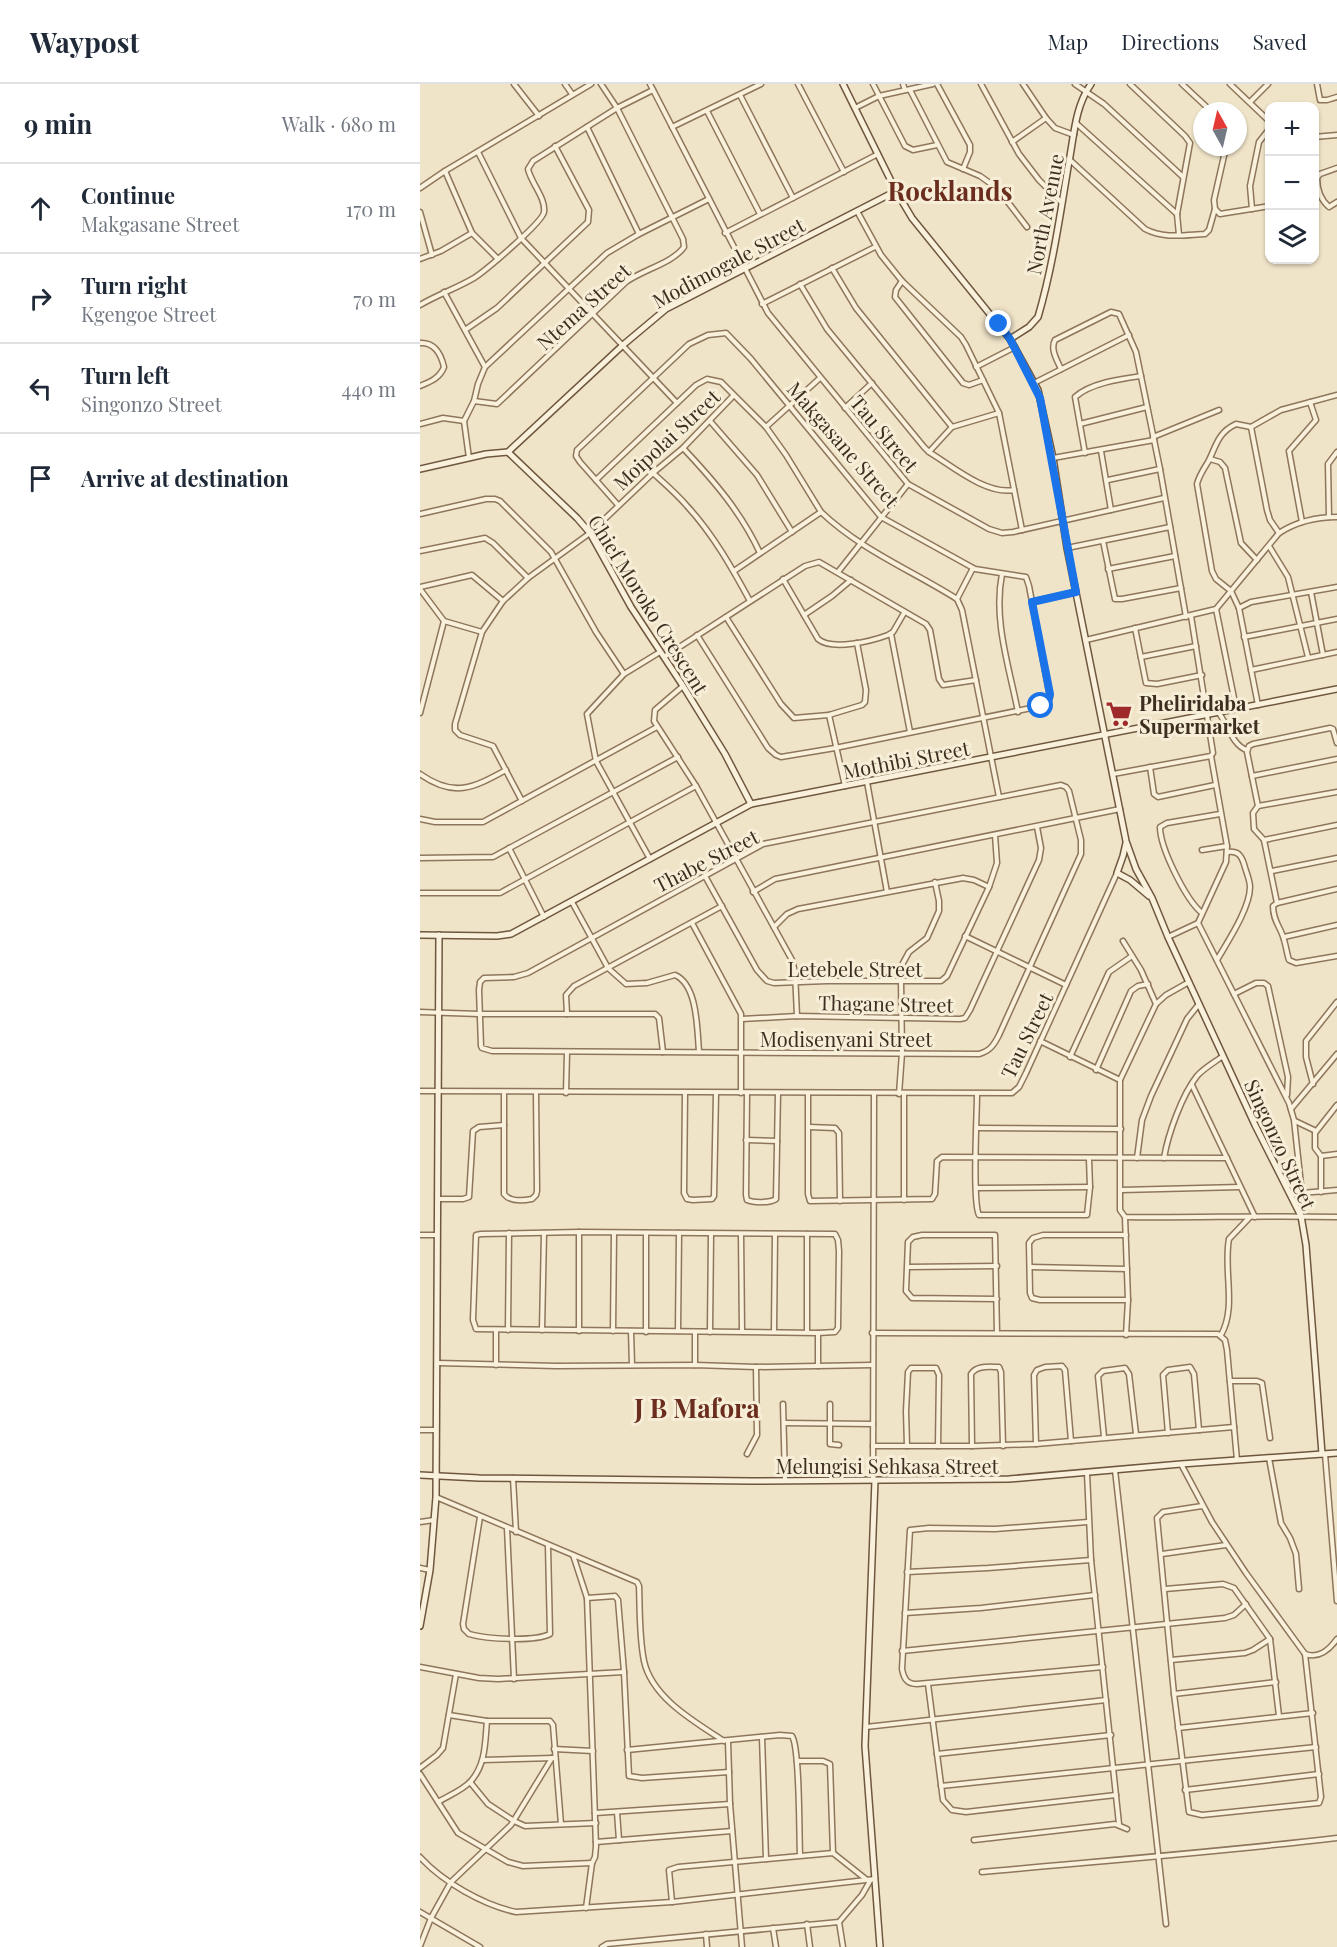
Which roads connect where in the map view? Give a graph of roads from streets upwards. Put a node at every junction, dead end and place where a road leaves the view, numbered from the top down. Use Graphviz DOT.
graph roads {
  1 [pos="514,84"];
  2 [pos="565,84"];
  3 [pos="591,84"];
  4 [pos="650,84"];
  5 [pos="761,84"];
  6 [pos="798,84"];
  7 [pos="843,84"];
  8 [pos="873,84"];
  9 [pos="903,84"];
  10 [pos="935,84"];
  11 [pos="981,84"];
  12 [pos="1023,84"];
  13 [pos="1075,84"];
  14 [pos="1091,84"];
  15 [pos="1130,84"];
  16 [pos="1182,84"];
  17 [pos="1230,84"];
  18 [pos="1268,84"];
  19 [pos="1317,84"];
  20 [pos="602,85"];
  21 [pos="653,90"];
  22 [pos="908,90"];
  23 [pos="1086,91"];
  24 [pos="572,94"];
  25 [pos="740,95"];
  26 [pos="879,96"];
  27 [pos="1337,98"];
  28 [pos="1201,102"];
  29 [pos="1250,102"];
  30 [pos="616,108"];
  31 [pos="855,108"];
  32 [pos="707,111"];
  33 [pos="539,116"];
  34 [pos="1046,118"];
  35 [pos="1265,118"];
  36 [pos="1076,123"];
  37 [pos="587,127"];
  38 [pos="672,127"];
  39 [pos="1265,134"];
  40 [pos="1074,135"];
  41 [pos="1337,135"];
  42 [pos="1319,137"];
  43 [pos="1012,142"];
  44 [pos="937,145"];
  45 [pos="555,146"];
  46 [pos="478,152"];
  47 [pos="878,154"];
  48 [pos="1224,156"];
  49 [pos="1070,160"];
  50 [pos="1337,168"];
  51 [pos="963,169"];
  52 [pos="445,171"];
  53 [pos="844,172"];
  54 [pos="1183,177"];
  55 [pos="420,188"];
  56 [pos="896,191"];
  57 [pos="793,198"];
  58 [pos="709,199"];
  59 [pos="1337,202"];
  60 [pos="1062,203"];
  61 [pos="1265,207"];
  62 [pos="1215,209"];
  63 [pos="1252,209"];
  64 [pos="857,211"];
  65 [pos="420,212"];
  66 [pos="760,214"];
  67 [pos="1178,214"];
  68 [pos="671,218"];
  69 [pos="1026,227"];
  70 [pos="472,233"];
  71 [pos="726,233"];
  72 [pos="639,234"];
  73 [pos="1179,235"];
  74 [pos="521,238"];
  75 [pos="875,247"];
  76 [pos="432,255"];
  77 [pos="420,259"];
  78 [pos="498,259"];
  79 [pos="545,264"];
  80 [pos="744,268"];
  81 [pos="832,268"];
  82 [pos="902,281"];
  83 [pos="800,284"];
  84 [pos="570,288"];
  85 [pos="444,292"];
  86 [pos="420,304"];
  87 [pos="762,304"];
  88 [pos="594,314"];
  89 [pos="465,330"];
  90 [pos="1129,335"];
  91 [pos="1010,339"];
  92 [pos="420,344"];
  93 [pos="623,345"];
  94 [pos="1015,347"];
  95 [pos="976,367"];
  96 [pos="485,368"];
  97 [pos="1061,369"];
  98 [pos="1141,376"];
  99 [pos="653,377"];
  100 [pos="820,378"];
  101 [pos="983,380"];
  102 [pos="872,383"];
  103 [pos="1034,383"];
  104 [pos="420,386"];
  105 [pos="1337,395"];
  106 [pos="733,396"];
  107 [pos="474,401"];
  108 [pos="1310,402"];
  109 [pos="677,404"];
  110 [pos="790,405"];
  111 [pos="1147,407"];
  112 [pos="845,408"];
  113 [pos="1219,410"];
  114 [pos="999,413"];
  115 [pos="464,421"];
  116 [pos="710,421"];
  117 [pos="420,424"];
  118 [pos="1080,424"];
  119 [pos="952,427"];
  120 [pos="1251,427"];
  121 [pos="766,428"];
  122 [pos="1154,438"];
  123 [pos="683,448"];
  124 [pos="1101,451"];
  125 [pos="508,452"];
  126 [pos="929,452"];
  127 [pos="1337,452"];
  128 [pos="1085,453"];
  129 [pos="469,458"];
  130 [pos="1053,458"];
  131 [pos="1210,459"];
  132 [pos="420,469"];
  133 [pos="1160,469"];
  134 [pos="653,473"];
  135 [pos="596,480"];
  136 [pos="1107,480"];
  137 [pos="908,484"];
  138 [pos="1337,485"];
  139 [pos="1330,486"];
  140 [pos="1014,490"];
  141 [pos="1164,498"];
  142 [pos="618,505"];
  143 [pos="1111,510"];
  144 [pos="821,512"];
  145 [pos="420,514"];
  146 [pos="881,516"];
  147 [pos="1329,517"];
  148 [pos="1337,517"];
  149 [pos="1064,522"];
  150 [pos="1302,522"];
  151 [pos="1170,527"];
  152 [pos="1022,530"];
  153 [pos="792,532"];
  154 [pos="590,533"];
  155 [pos="1279,533"];
  156 [pos="1103,542"];
  157 [pos="860,544"];
  158 [pos="1269,546"];
  159 [pos="1067,548"];
  160 [pos="420,550"];
  161 [pos="760,553"];
  162 [pos="1175,556"];
  163 [pos="555,559"];
  164 [pos="1257,560"];
  165 [pos="973,568"];
  166 [pos="1108,569"];
  167 [pos="734,571"];
  168 [pos="838,572"];
  169 [pos="1002,574"];
  170 [pos="528,578"];
  171 [pos="783,579"];
  172 [pos="851,580"];
  173 [pos="1337,587"];
  174 [pos="420,588"];
  175 [pos="1181,588"];
  176 [pos="1231,591"];
  177 [pos="1076,592"];
  178 [pos="1311,592"];
  179 [pos="1293,594"];
  180 [pos="957,599"];
  181 [pos="503,601"];
  182 [pos="750,601"];
  183 [pos="1032,602"];
  184 [pos="1239,608"];
  185 [pos="1216,609"];
  186 [pos="904,613"];
  187 [pos="804,615"];
  188 [pos="726,616"];
  189 [pos="1188,616"];
  190 [pos="1337,619"];
  191 [pos="444,621"];
  192 [pos="1317,622"];
  193 [pos="1301,625"];
  194 [pos="1135,628"];
  195 [pos="482,632"];
  196 [pos="891,634"];
  197 [pos="698,635"];
  198 [pos="1244,637"];
  199 [pos="1086,640"];
  200 [pos="857,643"];
  201 [pos="1196,646"];
  202 [pos="1337,652"];
  203 [pos="662,655"];
  204 [pos="1323,655"];
  205 [pos="1141,657"];
  206 [pos="1308,657"];
  207 [pos="1251,670"];
  208 [pos="624,674"];
  209 [pos="1202,675"];
  210 [pos="976,680"];
  211 [pos="683,686"];
  212 [pos="1337,690"];
  213 [pos="1258,705"];
  214 [pos="1237,709"];
  215 [pos="1018,711"];
  216 [pos="1220,712"];
  217 [pos="420,713"];
  218 [pos="829,715"];
  219 [pos="1208,715"];
  220 [pos="983,718"];
  221 [pos="657,727"];
  222 [pos="910,732"];
  223 [pos="1106,734"];
  224 [pos="1337,743"];
  225 [pos="835,748"];
  226 [pos="1247,750"];
  227 [pos="1211,756"];
  228 [pos="678,757"];
  229 [pos="991,757"];
  230 [pos="1337,759"];
  231 [pos="596,761"];
  232 [pos="1150,767"];
  233 [pos="506,770"];
  234 [pos="420,774"];
  235 [pos="1113,774"];
  236 [pos="1252,776"];
  237 [pos="867,782"];
  238 [pos="1215,785"];
  239 [pos="696,786"];
  240 [pos="845,786"];
  241 [pos="614,791"];
  242 [pos="1337,792"];
  243 [pos="999,797"];
  244 [pos="522,801"];
  245 [pos="750,804"];
  246 [pos="1258,806"];
  247 [pos="1120,809"];
  248 [pos="1221,814"];
  249 [pos="1075,818"];
  250 [pos="420,819"];
  251 [pos="630,821"];
  252 [pos="874,822"];
  253 [pos="715,823"];
  254 [pos="1337,825"];
  255 [pos="1037,827"];
  256 [pos="995,835"];
  257 [pos="1264,840"];
  258 [pos="1126,842"];
  259 [pos="1227,846"];
  260 [pos="509,848"];
  261 [pos="1202,850"];
  262 [pos="1228,852"];
  263 [pos="882,856"];
  264 [pos="420,858"];
  265 [pos="1337,858"];
  266 [pos="650,859"];
  267 [pos="734,859"];
  268 [pos="1272,871"];
  269 [pos="1117,873"];
  270 [pos="705,876"];
  271 [pos="525,880"];
  272 [pos="935,882"];
  273 [pos="989,887"];
  274 [pos="1337,890"];
  275 [pos="753,891"];
  276 [pos="887,892"];
  277 [pos="420,893"];
  278 [pos="1152,898"];
  279 [pos="572,902"];
  280 [pos="1277,903"];
  281 [pos="723,906"];
  282 [pos="1202,913"];
  283 [pos="544,917"];
  284 [pos="692,923"];
  285 [pos="1198,923"];
  286 [pos="1337,925"];
  287 [pos="774,927"];
  288 [pos="420,935"];
  289 [pos="439,935"];
  290 [pos="592,936"];
  291 [pos="966,936"];
  292 [pos="1168,937"];
  293 [pos="1284,937"];
  294 [pos="1123,942"];
  295 [pos="997,951"];
  296 [pos="1132,956"];
  297 [pos="1337,956"];
  298 [pos="1217,961"];
  299 [pos="1031,967"];
  300 [pos="608,968"];
  301 [pos="901,981"];
  302 [pos="796,982"];
  303 [pos="1189,982"];
  304 [pos="1148,984"];
  305 [pos="1066,985"];
  306 [pos="1234,994"];
  307 [pos="1337,1002"];
  308 [pos="1156,1004"];
  309 [pos="1199,1004"];
  310 [pos="420,1012"];
  311 [pos="438,1012"];
  312 [pos="479,1014"];
  313 [pos="567,1014"];
  314 [pos="797,1016"];
  315 [pos="901,1018"];
  316 [pos="742,1019"];
  317 [pos="1040,1041"];
  318 [pos="567,1052"];
  319 [pos="663,1052"];
  320 [pos="699,1052"];
  321 [pos="742,1052"];
  322 [pos="902,1053"];
  323 [pos="1337,1054"];
  324 [pos="1223,1056"];
  325 [pos="1070,1057"];
  326 [pos="1096,1070"];
  327 [pos="1120,1080"];
  328 [pos="1192,1084"];
  329 [pos="1313,1084"];
  330 [pos="420,1091"];
  331 [pos="438,1091"];
  332 [pos="504,1092"];
  333 [pos="536,1092"];
  334 [pos="566,1093"];
  335 [pos="685,1093"];
  336 [pos="716,1093"];
  337 [pos="744,1093"];
  338 [pos="778,1093"];
  339 [pos="808,1094"];
  340 [pos="874,1094"];
  341 [pos="902,1094"];
  342 [pos="977,1094"];
  343 [pos="1286,1097"];
  344 [pos="1337,1105"];
  345 [pos="1291,1110"];
  346 [pos="1294,1120"];
  347 [pos="504,1125"];
  348 [pos="809,1127"];
  349 [pos="977,1128"];
  350 [pos="1121,1129"];
  351 [pos="1316,1131"];
  352 [pos="746,1140"];
  353 [pos="777,1141"];
  354 [pos="1337,1154"];
  355 [pos="1321,1156"];
  356 [pos="976,1158"];
  357 [pos="1137,1158"];
  358 [pos="1164,1158"];
  359 [pos="1227,1158"];
  360 [pos="1089,1159"];
  361 [pos="1121,1159"];
  362 [pos="1090,1187"];
  363 [pos="1240,1187"];
  364 [pos="976,1188"];
  365 [pos="1121,1190"];
  366 [pos="1337,1190"];
  367 [pos="1321,1192"];
  368 [pos="1289,1194"];
  369 [pos="1302,1194"];
  370 [pos="437,1199"];
  371 [pos="873,1200"];
  372 [pos="904,1200"];
  373 [pos="840,1201"];
  374 [pos="1300,1216"];
  375 [pos="1125,1217"];
  376 [pos="1253,1217"];
  377 [pos="1337,1217"];
  378 [pos="579,1232"];
  379 [pos="509,1233"];
  380 [pos="544,1233"];
  381 [pos="614,1233"];
  382 [pos="646,1233"];
  383 [pos="679,1233"];
  384 [pos="711,1234"];
  385 [pos="741,1234"];
  386 [pos="775,1234"];
  387 [pos="807,1234"];
  388 [pos="420,1235"];
  389 [pos="437,1235"];
  390 [pos="1126,1235"];
  391 [pos="997,1266"];
  392 [pos="1030,1267"];
  393 [pos="908,1268"];
  394 [pos="1127,1269"];
  395 [pos="997,1299"];
  396 [pos="1128,1300"];
  397 [pos="496,1330"];
  398 [pos="508,1330"];
  399 [pos="542,1330"];
  400 [pos="579,1331"];
  401 [pos="613,1331"];
  402 [pos="630,1331"];
  403 [pos="678,1331"];
  404 [pos="742,1331"];
  405 [pos="646,1332"];
  406 [pos="695,1332"];
  407 [pos="710,1332"];
  408 [pos="774,1332"];
  409 [pos="807,1332"];
  410 [pos="872,1333"];
  411 [pos="997,1333"];
  412 [pos="818,1334"];
  413 [pos="1126,1335"];
  414 [pos="1221,1335"];
  415 [pos="437,1363"];
  416 [pos="496,1365"];
  417 [pos="632,1365"];
  418 [pos="695,1365"];
  419 [pos="872,1365"];
  420 [pos="818,1366"];
  421 [pos="756,1367"];
  422 [pos="1230,1381"];
  423 [pos="783,1404"];
  424 [pos="830,1404"];
  425 [pos="784,1423"];
  426 [pos="830,1423"];
  427 [pos="873,1424"];
  428 [pos="1234,1427"];
  429 [pos="420,1430"];
  430 [pos="436,1430"];
  431 [pos="1199,1430"];
  432 [pos="1168,1432"];
  433 [pos="1136,1434"];
  434 [pos="1104,1437"];
  435 [pos="1270,1438"];
  436 [pos="1071,1441"];
  437 [pos="1036,1444"];
  438 [pos="838,1445"];
  439 [pos="873,1446"];
  440 [pos="907,1446"];
  441 [pos="938,1446"];
  442 [pos="972,1446"];
  443 [pos="1003,1446"];
  444 [pos="1337,1453"];
  445 [pos="747,1454"];
  446 [pos="1324,1454"];
  447 [pos="1269,1457"];
  448 [pos="1237,1461"];
  449 [pos="1181,1464"];
  450 [pos="1115,1470"];
  451 [pos="1087,1473"];
  452 [pos="420,1475"];
  453 [pos="436,1477"];
  454 [pos="513,1478"];
  455 [pos="785,1480"];
  456 [pos="874,1480"];
  457 [pos="436,1497"];
  458 [pos="1202,1506"];
  459 [pos="480,1517"];
  460 [pos="435,1520"];
  461 [pos="420,1522"];
  462 [pos="1088,1522"];
  463 [pos="507,1528"];
  464 [pos="516,1532"];
  465 [pos="1227,1545"];
  466 [pos="548,1546"];
  467 [pos="1162,1554"];
  468 [pos="573,1555"];
  469 [pos="1091,1560"];
  470 [pos="420,1568"];
  471 [pos="430,1570"];
  472 [pos="907,1572"];
  473 [pos="1165,1589"];
  474 [pos="1299,1589"];
  475 [pos="1095,1595"];
  476 [pos="586,1598"];
  477 [pos="1337,1601"];
  478 [pos="1246,1604"];
  479 [pos="904,1613"];
  480 [pos="1168,1624"];
  481 [pos="420,1626"];
  482 [pos="1134,1628"];
  483 [pos="1099,1631"];
  484 [pos="512,1638"];
  485 [pos="1270,1639"];
  486 [pos="1337,1639"];
  487 [pos="902,1651"];
  488 [pos="1305,1654"];
  489 [pos="1171,1660"];
  490 [pos="420,1667"];
  491 [pos="1103,1667"];
  492 [pos="624,1672"];
  493 [pos="456,1674"];
  494 [pos="591,1674"];
  495 [pos="514,1679"];
  496 [pos="1276,1682"];
  497 [pos="928,1684"];
  498 [pos="1174,1694"];
  499 [pos="1106,1700"];
  500 [pos="1313,1713"];
  501 [pos="449,1715"];
  502 [pos="1279,1716"];
  503 [pos="932,1720"];
  504 [pos="487,1721"];
  505 [pos="866,1727"];
  506 [pos="1178,1728"];
  507 [pos="1111,1735"];
  508 [pos="762,1737"];
  509 [pos="726,1741"];
  510 [pos="1316,1746"];
  511 [pos="554,1749"];
  512 [pos="627,1750"];
  513 [pos="593,1751"];
  514 [pos="937,1754"];
  515 [pos="553,1758"];
  516 [pos="483,1760"];
  517 [pos="797,1761"];
  518 [pos="1182,1762"];
  519 [pos="1148,1765"];
  520 [pos="420,1768"];
  521 [pos="1114,1768"];
  522 [pos="729,1772"];
  523 [pos="420,1774"];
  524 [pos="1319,1774"];
  525 [pos="470,1782"];
  526 [pos="941,1786"];
  527 [pos="1185,1790"];
  528 [pos="1116,1795"];
  529 [pos="438,1802"];
  530 [pos="730,1804"];
  531 [pos="617,1812"];
  532 [pos="595,1813"];
  533 [pos="514,1821"];
  534 [pos="596,1823"];
  535 [pos="561,1824"];
  536 [pos="1119,1824"];
  537 [pos="1126,1829"];
  538 [pos="732,1831"];
  539 [pos="1337,1838"];
  540 [pos="619,1840"];
  541 [pos="974,1840"];
  542 [pos="596,1842"];
  543 [pos="486,1850"];
  544 [pos="833,1853"];
  545 [pos="800,1855"];
  546 [pos="1158,1855"];
  547 [pos="420,1857"];
  548 [pos="766,1858"];
  549 [pos="734,1861"];
  550 [pos="591,1863"];
  551 [pos="982,1872"];
  552 [pos="871,1880"];
  553 [pos="451,1882"];
  554 [pos="736,1894"];
  555 [pos="672,1902"];
  556 [pos="586,1908"];
  557 [pos="420,1912"];
  558 [pos="430,1918"];
  559 [pos="839,1922"];
  560 [pos="807,1924"];
  561 [pos="1166,1924"];
  562 [pos="773,1928"];
  563 [pos="740,1931"];
  564 [pos="706,1934"];
  565 [pos="468,1941"];
  566 [pos="420,1946"];
  567 [pos="466,1947"];
  568 [pos="480,1947"];
  569 [pos="602,1947"];
  570 [pos="707,1947"];
  571 [pos="742,1947"];
  572 [pos="776,1947"];
  573 [pos="810,1947"];
  574 [pos="843,1947"];
  575 [pos="880,1947"];
  1 -- 33 [label="street"];
  2 -- 24 [label="street"];
  3 -- 24 [label="street"];
  4 -- 21 [label="street, Tau Street"];
  5 -- 25 [label="street"];
  6 -- 53 [label="street"];
  7 -- 31 [label="street, Singonzo Street"];
  8 -- 26 [label="street"];
  9 -- 22 [label="street"];
  10 -- 22 [label="street"];
  10 -- 51 [label="street"];
  11 -- 43 [label="street"];
  12 -- 34 [label="street"];
  13 -- 23 [label="street"];
  14 -- 23 [label="street, North Avenue"];
  15 -- 54 [label="street"];
  16 -- 28 [label="street"];
  17 -- 29 [label="street"];
  18 -- 29 [label="street"];
  19 -- 27 [label="street"];
  20 -- 30 [label="street, Ntema Street"];
  21 -- 30 [label="street"];
  21 -- 38 [label="street, Tau Street"];
  22 -- 26 [label="street"];
  22 -- 44 [label="street"];
  23 -- 36 [label="street, North Avenue"];
  23 -- 54 [label="street"];
  24 -- 33 [label="street"];
  25 -- 32 [label="street"];
  25 -- 57 [label="street"];
  26 -- 31 [label="street"];
  26 -- 44 [label="street"];
  29 -- 35 [label="street"];
  30 -- 37 [label="street"];
  30 -- 68 [label="street, Ntema Street"];
  31 -- 47 [label="street, Singonzo Street"];
  32 -- 38 [label="street"];
  32 -- 66 [label="street"];
  33 -- 46 [label="street"];
  34 -- 40 [label="street"];
  34 -- 43 [label="street"];
  36 -- 40 [label="street, North Avenue"];
  36 -- 67 [label="street"];
  37 -- 45 [label="street"];
  37 -- 72 [label="street"];
  38 -- 58 [label="street, Tau Street"];
  39 -- 63 [label="street"];
  40 -- 49 [label="street, North Avenue"];
  41 -- 42 [label="street"];
  43 -- 60 [label="street"];
  44 -- 51 [label="street"];
  45 -- 74 [label="street"];
  45 -- 79 [label="street"];
  46 -- 52 [label="street"];
  46 -- 74 [label="street"];
  47 -- 53 [label="street"];
  47 -- 56 [label="street, Singonzo Street"];
  48 -- 62 [label="street"];
  49 -- 60 [label="street, North Avenue"];
  49 -- 73 [label="street"];
  50 -- 59 [label="street"];
  51 -- 69 [label="street"];
  52 -- 55 [label="street"];
  52 -- 70 [label="street"];
  53 -- 57 [label="street"];
  54 -- 67 [label="street"];
  56 -- 64 [label="street, Modimogale Street"];
  56 -- 91 [label="street, Singonzo Street"];
  57 -- 66 [label="street"];
  58 -- 68 [label="street"];
  58 -- 71 [label="street, Tau Street"];
  60 -- 91 [label="street, North Avenue"];
  61 -- 63 [label="street"];
  62 -- 63 [label="street"];
  62 -- 73 [label="street"];
  64 -- 75 [label="street"];
  64 -- 80 [label="street, Modimogale Street"];
  65 -- 76 [label="street"];
  66 -- 71 [label="street"];
  67 -- 73 [label="street"];
  68 -- 72 [label="street"];
  68 -- 88 [label="street, Ntema Street"];
  70 -- 76 [label="street"];
  70 -- 78 [label="street"];
  71 -- 80 [label="street, Tau Street"];
  72 -- 84 [label="street"];
  74 -- 78 [label="street"];
  74 -- 79 [label="street"];
  75 -- 81 [label="street"];
  75 -- 82 [label="street"];
  76 -- 77 [label="street"];
  78 -- 85 [label="street"];
  79 -- 84 [label="street"];
  79 -- 89 [label="street"];
  80 -- 87 [label="street, Tau Street"];
  80 -- 93 [label="street, Modimogale Street"];
  81 -- 83 [label="street"];
  81 -- 119 [label="street"];
  82 -- 95 [label="street"];
  82 -- 101 [label="street"];
  83 -- 87 [label="street"];
  83 -- 102 [label="street"];
  84 -- 88 [label="street"];
  84 -- 96 [label="street"];
  85 -- 86 [label="street"];
  85 -- 89 [label="street"];
  87 -- 100 [label="street, Tau Street"];
  88 -- 93 [label="street"];
  88 -- 107 [label="street, Ntema Street"];
  89 -- 96 [label="street"];
  90 -- 97 [label="street"];
  90 -- 97 [label="street"];
  90 -- 98 [label="street"];
  91 -- 94 [label="street, Singonzo Street"];
  92 -- 104 [label="street"];
  93 -- 99 [label="street"];
  93 -- 125 [label="street, Modimogale Street"];
  94 -- 95 [label="street"];
  94 -- 103 [label="street, Singonzo Street"];
  95 -- 101 [label="street"];
  96 -- 107 [label="street"];
  97 -- 103 [label="street"];
  98 -- 111 [label="street"];
  98 -- 118 [label="street"];
  99 -- 109 [label="street"];
  99 -- 110 [label="street, Makgasane Street"];
  99 -- 135 [label="street, Makgasane Street"];
  100 -- 110 [label="street"];
  100 -- 112 [label="street, Tau Street"];
  101 -- 114 [label="street"];
  102 -- 112 [label="street"];
  102 -- 126 [label="street"];
  103 -- 130 [label="street, Singonzo Street"];
  105 -- 108 [label="street"];
  106 -- 109 [label="street"];
  106 -- 116 [label="street, Moipolai Street"];
  106 -- 121 [label="street"];
  107 -- 115 [label="street"];
  108 -- 120 [label="street"];
  108 -- 150 [label="street"];
  109 -- 135 [label="street"];
  110 -- 121 [label="street"];
  110 -- 146 [label="street, Makgasane Street"];
  111 -- 118 [label="street"];
  111 -- 122 [label="street"];
  112 -- 137 [label="street, Tau Street"];
  113 -- 122 [label="street"];
  114 -- 119 [label="street"];
  114 -- 140 [label="street"];
  115 -- 117 [label="street"];
  115 -- 129 [label="street"];
  116 -- 123 [label="street, Moipolai Street"];
  116 -- 153 [label="street"];
  118 -- 128 [label="street"];
  119 -- 126 [label="street"];
  120 -- 131 [label="street"];
  120 -- 155 [label="street"];
  121 -- 144 [label="street"];
  122 -- 124 [label="street"];
  122 -- 133 [label="street"];
  123 -- 134 [label="street, Moipolai Street"];
  123 -- 161 [label="street"];
  124 -- 128 [label="street"];
  124 -- 136 [label="street"];
  125 -- 129 [label="street"];
  125 -- 154 [label="street, Chief Moroko Crescent"];
  126 -- 140 [label="street"];
  127 -- 139 [label="street"];
  128 -- 130 [label="street"];
  129 -- 132 [label="street"];
  130 -- 149 [label="street, Singonzo Street"];
  131 -- 164 [label="street"];
  131 -- 176 [label="street"];
  133 -- 136 [label="street"];
  133 -- 141 [label="street"];
  134 -- 142 [label="street, Moipolai Street"];
  134 -- 167 [label="street"];
  135 -- 142 [label="street, Makgasane Street"];
  136 -- 143 [label="street"];
  137 -- 146 [label="street"];
  137 -- 152 [label="street, Tau Street"];
  138 -- 139 [label="street"];
  139 -- 147 [label="street"];
  140 -- 152 [label="street"];
  141 -- 143 [label="street, Tau Street"];
  141 -- 151 [label="street"];
  142 -- 154 [label="street, Moipolai Street"];
  143 -- 149 [label="street, Tau Street"];
  144 -- 153 [label="street"];
  144 -- 157 [label="street"];
  145 -- 163 [label="street"];
  146 -- 157 [label="street"];
  146 -- 165 [label="street, Makgasane Street"];
  147 -- 148 [label="street"];
  147 -- 150 [label="street"];
  149 -- 152 [label="street, Tau Street"];
  149 -- 159 [label="street, Singonzo Street"];
  150 -- 155 [label="street"];
  151 -- 156 [label="street"];
  151 -- 162 [label="street"];
  153 -- 161 [label="street"];
  154 -- 163 [label="street, Moipolai Street"];
  154 -- 203 [label="street, Chief Moroko Crescent"];
  155 -- 158 [label="street"];
  156 -- 159 [label="street"];
  156 -- 166 [label="street"];
  157 -- 168 [label="street"];
  157 -- 180 [label="street"];
  158 -- 164 [label="street"];
  158 -- 179 [label="street"];
  159 -- 177 [label="street, Singonzo Street"];
  160 -- 170 [label="street"];
  161 -- 167 [label="street"];
  162 -- 166 [label="street"];
  162 -- 175 [label="street"];
  163 -- 170 [label="street, Moipolai Street"];
  163 -- 208 [label="street"];
  164 -- 176 [label="street"];
  165 -- 169 [label="street, Makgasane Street"];
  165 -- 180 [label="street"];
  166 -- 175 [label="street"];
  167 -- 182 [label="street"];
  168 -- 171 [label="street"];
  168 -- 172 [label="street"];
  169 -- 183 [label="street, Makgasane Street"];
  169 -- 215 [label="street"];
  170 -- 181 [label="street, Moipolai Street"];
  171 -- 182 [label="street"];
  171 -- 187 [label="street"];
  172 -- 186 [label="street"];
  172 -- 187 [label="street"];
  173 -- 178 [label="street"];
  174 -- 181 [label="street"];
  174 -- 191 [label="street"];
  175 -- 189 [label="street"];
  176 -- 184 [label="street"];
  176 -- 185 [label="street"];
  177 -- 183 [label="street"];
  177 -- 199 [label="street, Singonzo Street"];
  178 -- 179 [label="street"];
  178 -- 192 [label="street"];
  179 -- 184 [label="street"];
  179 -- 193 [label="street"];
  180 -- 210 [label="street"];
  181 -- 195 [label="street, Moipolai Street"];
  182 -- 188 [label="street"];
  183 -- 215 [label="street, Makgasane Street"];
  184 -- 198 [label="street"];
  185 -- 189 [label="street"];
  185 -- 214 [label="street"];
  186 -- 196 [label="street"];
  186 -- 210 [label="street"];
  187 -- 200 [label="street"];
  188 -- 197 [label="street"];
  188 -- 218 [label="street"];
  189 -- 194 [label="street"];
  189 -- 201 [label="street"];
  190 -- 192 [label="street"];
  191 -- 195 [label="street"];
  191 -- 217 [label="street"];
  192 -- 193 [label="street"];
  192 -- 204 [label="street"];
  193 -- 198 [label="street"];
  193 -- 206 [label="street"];
  194 -- 199 [label="street"];
  194 -- 205 [label="street"];
  195 -- 233 [label="street, Moipolai Street"];
  196 -- 200 [label="street"];
  196 -- 222 [label="street"];
  197 -- 203 [label="street"];
  197 -- 225 [label="street, Makgasane Street"];
  198 -- 207 [label="street"];
  199 -- 223 [label="street, Singonzo Street"];
  200 -- 218 [label="street"];
  201 -- 205 [label="street"];
  201 -- 209 [label="street"];
  202 -- 204 [label="street"];
  203 -- 208 [label="street"];
  203 -- 211 [label="street, Chief Moroko Crescent"];
  204 -- 206 [label="street"];
  205 -- 209 [label="street"];
  206 -- 207 [label="street"];
  207 -- 213 [label="street"];
  208 -- 231 [label="street"];
  209 -- 219 [label="street"];
  210 -- 220 [label="street"];
  211 -- 221 [label="street"];
  211 -- 245 [label="street, Chief Moroko Crescent"];
  212 -- 213 [label="street, Mothibi Street"];
  213 -- 214 [label="street, Mothibi Street"];
  214 -- 216 [label="street, Mothibi Street"];
  215 -- 220 [label="street, Makgasane Street"];
  216 -- 219 [label="street, Mothibi Street"];
  216 -- 226 [label="street"];
  218 -- 225 [label="street"];
  219 -- 223 [label="street, Mothibi Street"];
  219 -- 227 [label="street"];
  220 -- 222 [label="street, Makgasane Street"];
  220 -- 229 [label="street"];
  221 -- 228 [label="street"];
  221 -- 231 [label="street"];
  222 -- 225 [label="street, Makgasane Street"];
  223 -- 229 [label="street, Mothibi Street"];
  223 -- 235 [label="street, Singonzo Street"];
  224 -- 226 [label="street"];
  225 -- 240 [label="street"];
  226 -- 236 [label="street"];
  227 -- 232 [label="street"];
  227 -- 238 [label="street"];
  228 -- 239 [label="street"];
  228 -- 241 [label="street"];
  229 -- 237 [label="street, Mothibi Street"];
  229 -- 243 [label="street"];
  230 -- 236 [label="street"];
  231 -- 241 [label="street"];
  231 -- 244 [label="street"];
  232 -- 235 [label="street"];
  232 -- 238 [label="street"];
  233 -- 234 [label="street"];
  233 -- 244 [label="street, Moipolai Street"];
  235 -- 247 [label="street, Singonzo Street"];
  236 -- 246 [label="street"];
  237 -- 240 [label="street, Mothibi Street"];
  237 -- 252 [label="street"];
  238 -- 248 [label="street"];
  239 -- 251 [label="street"];
  239 -- 253 [label="street"];
  240 -- 245 [label="street, Mothibi Street"];
  241 -- 251 [label="street"];
  241 -- 260 [label="street"];
  242 -- 246 [label="street"];
  243 -- 249 [label="street, Thabe Street"];
  243 -- 252 [label="street, Thabe Street"];
  244 -- 250 [label="street"];
  245 -- 253 [label="street, Mothibi Street"];
  246 -- 257 [label="street"];
  247 -- 249 [label="street"];
  247 -- 258 [label="street, Singonzo Street"];
  248 -- 259 [label="street"];
  248 -- 282 [label="street"];
  249 -- 255 [label="street"];
  249 -- 299 [label="street, Modisenyani Street"];
  251 -- 266 [label="street"];
  251 -- 271 [label="street"];
  252 -- 263 [label="street"];
  252 -- 267 [label="street, Thabe Street"];
  253 -- 266 [label="street"];
  253 -- 267 [label="street"];
  254 -- 257 [label="street"];
  255 -- 256 [label="street"];
  255 -- 295 [label="street, Thagane Street"];
  256 -- 263 [label="street"];
  256 -- 273 [label="street, Letebele Street"];
  257 -- 268 [label="street"];
  258 -- 269 [label="street, Singonzo Street"];
  258 -- 278 [label="street, Singonzo Street"];
  259 -- 261 [label="street"];
  259 -- 262 [label="street"];
  260 -- 264 [label="street"];
  260 -- 271 [label="street"];
  262 -- 282 [label="street"];
  262 -- 298 [label="street"];
  263 -- 275 [label="street"];
  263 -- 276 [label="street"];
  265 -- 268 [label="street"];
  266 -- 279 [label="street"];
  267 -- 270 [label="street, Thabe Street"];
  267 -- 275 [label="street"];
  268 -- 280 [label="street"];
  269 -- 278 [label="street, Singonzo Street"];
  269 -- 305 [label="street, Tau Street"];
  270 -- 281 [label="street, Letebele Street"];
  270 -- 290 [label="street, Thabe Street"];
  271 -- 277 [label="street"];
  271 -- 283 [label="street"];
  272 -- 273 [label="street"];
  272 -- 276 [label="street"];
  272 -- 301 [label="street"];
  273 -- 291 [label="street, Letebele Street"];
  274 -- 280 [label="street"];
  275 -- 287 [label="street"];
  276 -- 287 [label="street"];
  278 -- 292 [label="street, Singonzo Street"];
  279 -- 283 [label="street"];
  279 -- 290 [label="street"];
  280 -- 293 [label="street"];
  281 -- 284 [label="street"];
  281 -- 302 [label="street, Letebele Street"];
  282 -- 285 [label="street"];
  283 -- 289 [label="street"];
  284 -- 300 [label="street"];
  284 -- 316 [label="street"];
  285 -- 292 [label="street"];
  285 -- 298 [label="street"];
  286 -- 293 [label="street"];
  287 -- 302 [label="street"];
  288 -- 289 [label="street"];
  289 -- 311 [label="street"];
  290 -- 300 [label="street"];
  290 -- 312 [label="street, Thabe Street"];
  291 -- 295 [label="street"];
  291 -- 301 [label="street, Letebele Street"];
  292 -- 303 [label="street, Singonzo Street"];
  293 -- 297 [label="street"];
  294 -- 296 [label="street"];
  295 -- 299 [label="street"];
  295 -- 315 [label="street, Thagane Street"];
  296 -- 304 [label="street"];
  296 -- 325 [label="street"];
  298 -- 306 [label="street"];
  299 -- 305 [label="street"];
  299 -- 322 [label="street, Modisenyani Street"];
  300 -- 313 [label="street"];
  300 -- 320 [label="street"];
  301 -- 302 [label="street, Letebele Street"];
  301 -- 315 [label="street"];
  302 -- 314 [label="street"];
  303 -- 308 [label="street"];
  303 -- 309 [label="street, Singonzo Street"];
  304 -- 308 [label="street"];
  304 -- 326 [label="street"];
  305 -- 317 [label="street, Tau Street"];
  306 -- 343 [label="street"];
  306 -- 343 [label="street"];
  307 -- 329 [label="street"];
  308 -- 327 [label="street"];
  309 -- 324 [label="street, Singonzo Street"];
  309 -- 357 [label="street"];
  310 -- 311 [label="street"];
  311 -- 312 [label="street"];
  311 -- 331 [label="street"];
  312 -- 313 [label="street"];
  312 -- 318 [label="street, Modisenyani Street"];
  313 -- 319 [label="street"];
  314 -- 315 [label="street, Thagane Street"];
  314 -- 316 [label="street, Thagane Street"];
  315 -- 322 [label="street"];
  316 -- 321 [label="street"];
  317 -- 325 [label="street"];
  317 -- 342 [label="street, Tau Street"];
  318 -- 319 [label="street, Modisenyani Street"];
  318 -- 334 [label="street"];
  319 -- 320 [label="street, Modisenyani Street"];
  320 -- 321 [label="street, Modisenyani Street"];
  321 -- 322 [label="street, Modisenyani Street"];
  321 -- 337 [label="street"];
  322 -- 341 [label="street"];
  323 -- 329 [label="street"];
  324 -- 328 [label="street"];
  324 -- 368 [label="street, Singonzo Street"];
  325 -- 326 [label="street"];
  326 -- 327 [label="street"];
  327 -- 350 [label="street"];
  328 -- 358 [label="street"];
  328 -- 359 [label="street"];
  329 -- 345 [label="street"];
  330 -- 331 [label="street, Tau Street"];
  331 -- 332 [label="street, Tau Street"];
  331 -- 370 [label="street"];
  332 -- 333 [label="street, Tau Street"];
  332 -- 347 [label="street"];
  333 -- 334 [label="street, Tau Street"];
  333 -- 347 [label="street"];
  334 -- 335 [label="street, Tau Street"];
  335 -- 336 [label="street, Tau Street"];
  335 -- 336 [label="street"];
  336 -- 337 [label="street, Tau Street"];
  337 -- 338 [label="street, Tau Street"];
  337 -- 352 [label="street"];
  338 -- 339 [label="street, Tau Street"];
  338 -- 353 [label="street"];
  339 -- 340 [label="street, Tau Street"];
  339 -- 348 [label="street"];
  340 -- 341 [label="street, Tau Street"];
  340 -- 371 [label="street"];
  341 -- 342 [label="street, Tau Street"];
  341 -- 372 [label="street"];
  342 -- 349 [label="street"];
  343 -- 345 [label="street"];
  344 -- 351 [label="street"];
  345 -- 346 [label="street"];
  346 -- 351 [label="street"];
  346 -- 369 [label="street"];
  347 -- 370 [label="street"];
  348 -- 373 [label="street"];
  348 -- 373 [label="street"];
  349 -- 350 [label="street"];
  349 -- 356 [label="street"];
  350 -- 361 [label="street"];
  351 -- 355 [label="street"];
  352 -- 353 [label="street"];
  352 -- 353 [label="street"];
  354 -- 355 [label="street"];
  355 -- 367 [label="street"];
  356 -- 360 [label="street"];
  356 -- 364 [label="street"];
  356 -- 372 [label="street"];
  357 -- 358 [label="street"];
  357 -- 361 [label="street"];
  358 -- 359 [label="street"];
  359 -- 363 [label="street"];
  360 -- 361 [label="street"];
  360 -- 362 [label="street"];
  361 -- 365 [label="street"];
  362 -- 364 [label="street"];
  362 -- 364 [label="street"];
  363 -- 365 [label="street"];
  363 -- 376 [label="street"];
  365 -- 375 [label="street"];
  366 -- 367 [label="street"];
  367 -- 369 [label="street"];
  368 -- 369 [label="street"];
  368 -- 374 [label="street, Singonzo Street"];
  370 -- 389 [label="street"];
  371 -- 372 [label="street"];
  371 -- 373 [label="street"];
  371 -- 410 [label="street"];
  374 -- 376 [label="street"];
  374 -- 377 [label="street"];
  374 -- 446 [label="street, Singonzo Street"];
  375 -- 376 [label="street"];
  375 -- 390 [label="street"];
  376 -- 414 [label="street"];
  378 -- 380 [label="street"];
  378 -- 381 [label="street"];
  378 -- 400 [label="street"];
  379 -- 380 [label="street"];
  379 -- 397 [label="street"];
  379 -- 398 [label="street"];
  380 -- 399 [label="street"];
  381 -- 382 [label="street"];
  381 -- 401 [label="street"];
  382 -- 383 [label="street"];
  382 -- 405 [label="street"];
  383 -- 384 [label="street"];
  383 -- 403 [label="street"];
  384 -- 385 [label="street"];
  384 -- 407 [label="street"];
  385 -- 386 [label="street"];
  385 -- 404 [label="street"];
  386 -- 387 [label="street"];
  386 -- 408 [label="street"];
  387 -- 409 [label="street"];
  387 -- 412 [label="street"];
  388 -- 389 [label="street"];
  389 -- 415 [label="street"];
  390 -- 392 [label="street"];
  390 -- 394 [label="street"];
  391 -- 393 [label="street"];
  391 -- 393 [label="street"];
  391 -- 395 [label="street"];
  392 -- 394 [label="street"];
  392 -- 396 [label="street"];
  393 -- 395 [label="street"];
  394 -- 396 [label="street"];
  395 -- 411 [label="street"];
  396 -- 413 [label="street"];
  397 -- 398 [label="street"];
  397 -- 416 [label="street"];
  398 -- 399 [label="street"];
  399 -- 400 [label="street"];
  400 -- 401 [label="street"];
  401 -- 402 [label="street"];
  402 -- 405 [label="street"];
  402 -- 417 [label="street"];
  403 -- 405 [label="street"];
  403 -- 406 [label="street"];
  404 -- 407 [label="street"];
  404 -- 408 [label="street"];
  406 -- 407 [label="street"];
  406 -- 418 [label="street"];
  408 -- 409 [label="street"];
  409 -- 412 [label="street"];
  410 -- 411 [label="street"];
  410 -- 419 [label="street"];
  411 -- 413 [label="street"];
  412 -- 420 [label="street"];
  413 -- 414 [label="street"];
  414 -- 422 [label="street"];
  415 -- 416 [label="street"];
  415 -- 430 [label="street"];
  416 -- 417 [label="street"];
  417 -- 418 [label="street"];
  418 -- 421 [label="street"];
  419 -- 420 [label="street"];
  419 -- 427 [label="street"];
  420 -- 421 [label="street"];
  421 -- 445 [label="street"];
  422 -- 428 [label="street"];
  422 -- 435 [label="street"];
  423 -- 425 [label="street"];
  424 -- 426 [label="street"];
  425 -- 426 [label="street"];
  425 -- 455 [label="street"];
  426 -- 427 [label="street"];
  426 -- 438 [label="street"];
  427 -- 439 [label="street"];
  428 -- 431 [label="street"];
  428 -- 448 [label="street"];
  429 -- 430 [label="street"];
  430 -- 453 [label="street"];
  431 -- 432 [label="street"];
  431 -- 432 [label="street"];
  432 -- 433 [label="street"];
  433 -- 434 [label="street"];
  433 -- 434 [label="street"];
  434 -- 436 [label="street"];
  436 -- 437 [label="street"];
  436 -- 437 [label="street"];
  437 -- 443 [label="street"];
  439 -- 440 [label="street"];
  439 -- 456 [label="street"];
  440 -- 441 [label="street"];
  440 -- 441 [label="street"];
  441 -- 442 [label="street"];
  442 -- 443 [label="street"];
  442 -- 443 [label="street"];
  444 -- 446 [label="street, Melungisi Sehkasa Street"];
  446 -- 447 [label="street, Melungisi Sehkasa Street"];
  446 -- 477 [label="street"];
  447 -- 448 [label="street, Melungisi Sehkasa Street"];
  447 -- 474 [label="street"];
  448 -- 449 [label="street, Melungisi Sehkasa Street"];
  449 -- 450 [label="street, Melungisi Sehkasa Street"];
  449 -- 458 [label="street"];
  450 -- 451 [label="street, Melungisi Sehkasa Street"];
  450 -- 482 [label="street"];
  451 -- 456 [label="street, Melungisi Sehkasa Street"];
  451 -- 462 [label="street"];
  452 -- 453 [label="street, Melungisi Sehkasa Street"];
  453 -- 454 [label="street, Melungisi Sehkasa Street"];
  453 -- 457 [label="street"];
  454 -- 455 [label="street, Melungisi Sehkasa Street"];
  454 -- 464 [label="street"];
  455 -- 456 [label="street, Melungisi Sehkasa Street"];
  456 -- 505 [label="street"];
  457 -- 459 [label="street"];
  457 -- 460 [label="street"];
  458 -- 465 [label="street"];
  458 -- 467 [label="street"];
  459 -- 463 [label="street"];
  459 -- 484 [label="street"];
  460 -- 461 [label="street"];
  460 -- 471 [label="street"];
  462 -- 469 [label="street"];
  462 -- 472 [label="street"];
  463 -- 464 [label="street"];
  463 -- 484 [label="street"];
  464 -- 466 [label="street"];
  465 -- 467 [label="street"];
  465 -- 488 [label="street"];
  466 -- 468 [label="street"];
  466 -- 484 [label="street"];
  467 -- 473 [label="street"];
  468 -- 476 [label="street"];
  468 -- 509 [label="street"];
  469 -- 472 [label="street"];
  469 -- 475 [label="street"];
  470 -- 471 [label="street"];
  471 -- 481 [label="street"];
  472 -- 479 [label="street"];
  473 -- 478 [label="street"];
  473 -- 480 [label="street"];
  475 -- 479 [label="street"];
  475 -- 483 [label="street"];
  476 -- 492 [label="street"];
  476 -- 494 [label="street"];
  478 -- 480 [label="street"];
  478 -- 485 [label="street"];
  479 -- 487 [label="street"];
  480 -- 482 [label="street"];
  480 -- 489 [label="street"];
  482 -- 483 [label="street"];
  482 -- 519 [label="street"];
  483 -- 487 [label="street"];
  483 -- 491 [label="street"];
  484 -- 495 [label="street"];
  485 -- 489 [label="street"];
  485 -- 496 [label="street"];
  486 -- 488 [label="street"];
  487 -- 497 [label="street"];
  488 -- 500 [label="street"];
  489 -- 498 [label="street"];
  490 -- 493 [label="street"];
  491 -- 497 [label="street"];
  491 -- 499 [label="street"];
  492 -- 494 [label="street"];
  492 -- 512 [label="street"];
  493 -- 495 [label="street"];
  493 -- 501 [label="street"];
  494 -- 495 [label="street"];
  494 -- 513 [label="street"];
  496 -- 498 [label="street"];
  496 -- 502 [label="street"];
  497 -- 503 [label="street"];
  498 -- 506 [label="street"];
  499 -- 503 [label="street"];
  499 -- 507 [label="street"];
  500 -- 502 [label="street"];
  500 -- 510 [label="street"];
  501 -- 504 [label="street"];
  501 -- 520 [label="street"];
  502 -- 506 [label="street"];
  503 -- 505 [label="street"];
  503 -- 514 [label="street"];
  504 -- 511 [label="street"];
  504 -- 516 [label="street"];
  505 -- 552 [label="street"];
  506 -- 518 [label="street"];
  507 -- 514 [label="street"];
  507 -- 521 [label="street"];
  508 -- 509 [label="street"];
  508 -- 517 [label="street"];
  508 -- 548 [label="street"];
  509 -- 512 [label="street"];
  509 -- 522 [label="street"];
  510 -- 518 [label="street"];
  510 -- 524 [label="street"];
  511 -- 513 [label="street"];
  511 -- 515 [label="street"];
  512 -- 522 [label="street"];
  513 -- 532 [label="street"];
  514 -- 526 [label="street"];
  515 -- 516 [label="street"];
  515 -- 533 [label="street"];
  515 -- 535 [label="street"];
  516 -- 525 [label="street"];
  517 -- 544 [label="street"];
  517 -- 545 [label="street"];
  518 -- 519 [label="street"];
  518 -- 527 [label="street"];
  519 -- 521 [label="street"];
  519 -- 546 [label="street"];
  521 -- 526 [label="street"];
  521 -- 528 [label="street"];
  522 -- 530 [label="street"];
  523 -- 529 [label="street"];
  524 -- 527 [label="street"];
  524 -- 527 [label="street"];
  525 -- 529 [label="street"];
  525 -- 533 [label="street"];
  526 -- 528 [label="street"];
  528 -- 536 [label="street"];
  529 -- 543 [label="street"];
  530 -- 531 [label="street"];
  530 -- 538 [label="street"];
  531 -- 532 [label="street"];
  531 -- 540 [label="street"];
  532 -- 534 [label="street"];
  533 -- 535 [label="street"];
  533 -- 543 [label="street"];
  534 -- 535 [label="street"];
  534 -- 542 [label="street"];
  536 -- 537 [label="street"];
  536 -- 541 [label="street"];
  538 -- 540 [label="street"];
  538 -- 549 [label="street"];
  539 -- 546 [label="street"];
  540 -- 542 [label="street"];
  542 -- 550 [label="street"];
  543 -- 550 [label="street"];
  543 -- 553 [label="street"];
  544 -- 545 [label="street"];
  544 -- 552 [label="street"];
  545 -- 548 [label="street"];
  546 -- 551 [label="street"];
  546 -- 561 [label="street"];
  547 -- 553 [label="street"];
  548 -- 549 [label="street"];
  549 -- 554 [label="street"];
  549 -- 555 [label="street"];
  550 -- 556 [label="street"];
  552 -- 554 [label="street"];
  552 -- 559 [label="street"];
  552 -- 575 [label="street"];
  553 -- 556 [label="street"];
  553 -- 558 [label="street"];
  554 -- 555 [label="street"];
  554 -- 563 [label="street"];
  555 -- 556 [label="street"];
  557 -- 558 [label="street"];
  558 -- 565 [label="street"];
  558 -- 566 [label="street"];
  559 -- 560 [label="street"];
  559 -- 574 [label="street"];
  560 -- 562 [label="street"];
  560 -- 573 [label="street"];
  562 -- 563 [label="street"];
  562 -- 572 [label="street"];
  563 -- 564 [label="street"];
  563 -- 571 [label="street"];
  564 -- 569 [label="street"];
  564 -- 570 [label="street"];
  565 -- 567 [label="street"];
  565 -- 568 [label="street"];
}
